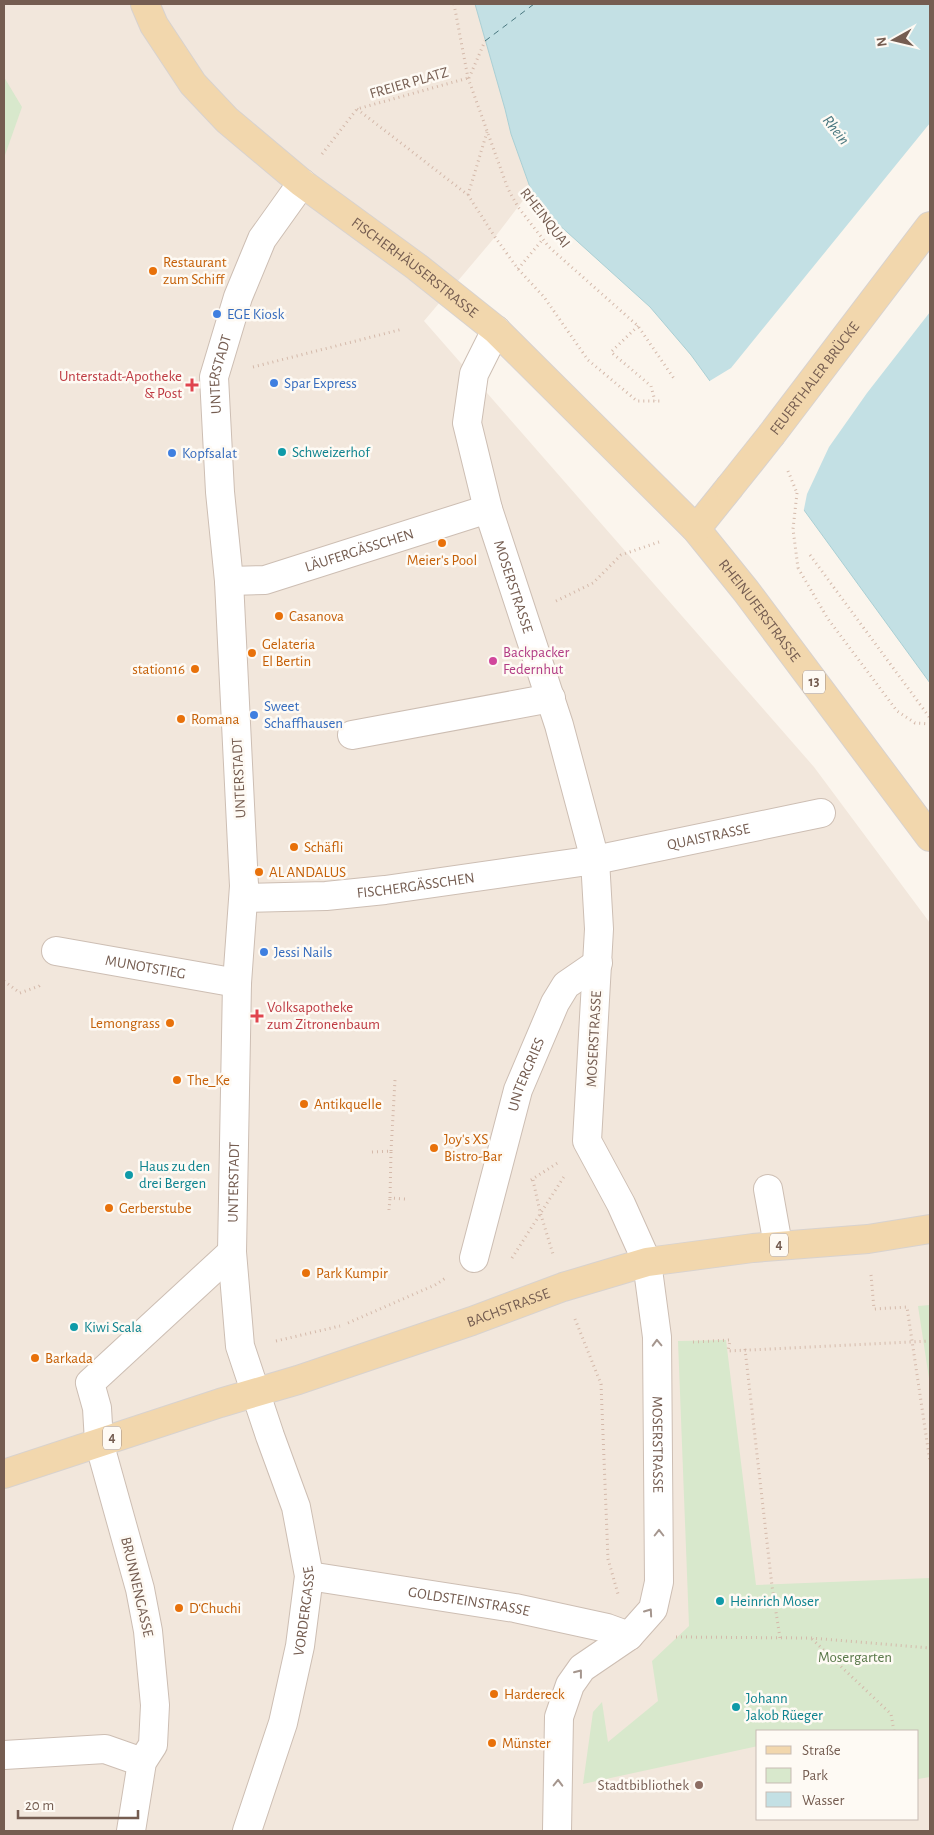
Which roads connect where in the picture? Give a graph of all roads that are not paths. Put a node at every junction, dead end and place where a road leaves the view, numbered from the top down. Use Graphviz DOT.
graph roads {
  1 [pos="145,4"];
  2 [pos="302,183"];
  3 [pos="930,226"];
  4 [pos="496,330"];
  5 [pos="488,509"];
  6 [pos="696,529"];
  7 [pos="230,582"];
  8 [pos="551,698"];
  9 [pos="352,736"];
  10 [pos="820,813"];
  11 [pos="930,837"];
  12 [pos="595,860"];
  13 [pos="244,886"];
  14 [pos="56,951"];
  15 [pos="598,963"];
  16 [pos="237,983"];
  17 [pos="768,1189"];
  18 [pos="930,1229"];
  19 [pos="778,1245"];
  20 [pos="232,1252"];
  21 [pos="474,1258"];
  22 [pos="647,1262"];
  23 [pos="256,1392"];
  24 [pos="99,1442"];
  25 [pos="4,1474"];
  26 [pos="309,1576"];
  27 [pos="629,1636"];
  28 [pos="4,1755"];
  29 [pos="142,1762"];
  30 [pos="131,1831"];
  31 [pos="247,1831"];
  32 [pos="557,1831"];
  1 -- 2 [label="main road, FISCHERHÄUSERSTRASSE"];
  2 -- 4 [label="main road, FISCHERHÄUSERSTRASSE"];
  2 -- 7 [label="street, UNTERSTADT"];
  3 -- 6 [label="main road, FEUERTHALER BRÜCKE, bridge"];
  4 -- 5 [label="street, MOSERSTRASSE"];
  4 -- 6 [label="main road, FISCHERHÄUSERSTRASSE"];
  5 -- 7 [label="street, LÄUFERGÄSSCHEN"];
  5 -- 8 [label="street, MOSERSTRASSE"];
  6 -- 11 [label="main road, RHEINUFERSTRASSE / 13"];
  7 -- 13 [label="street, UNTERSTADT"];
  8 -- 9 [label="street"];
  8 -- 12 [label="street, MOSERSTRASSE"];
  10 -- 12 [label="street, QUAISTRASSE"];
  12 -- 13 [label="street, FISCHERGÄSSCHEN"];
  12 -- 15 [label="street, MOSERSTRASSE"];
  13 -- 16 [label="street, UNTERSTADT"];
  14 -- 16 [label="street, MUNOTSTIEG"];
  15 -- 21 [label="street, UNTERGRIES"];
  15 -- 22 [label="street, MOSERSTRASSE"];
  16 -- 20 [label="street, UNTERSTADT"];
  17 -- 19 [label="street"];
  18 -- 19 [label="main road, BACHSTRASSE / 4"];
  19 -- 22 [label="main road, BACHSTRASSE / 4"];
  20 -- 23 [label="street, UNTERSTADT"];
  20 -- 24 [label="street"];
  22 -- 23 [label="main road, BACHSTRASSE / 4"];
  27 -- 22 [label="street, MOSERSTRASSE, one-way"];
  23 -- 24 [label="main road, BACHSTRASSE / 4"];
  23 -- 26 [label="street, VORDERGASSE"];
  24 -- 25 [label="main road, BACHSTRASSE / 4"];
  24 -- 29 [label="street, BRUNNENGASSE"];
  26 -- 27 [label="street, GOLDSTEINSTRASSE"];
  26 -- 31 [label="street, VORDERGASSE"];
  32 -- 27 [label="street, MOSERSTRASSE, one-way"];
  28 -- 29 [label="street"];
  29 -- 30 [label="street"];
}
